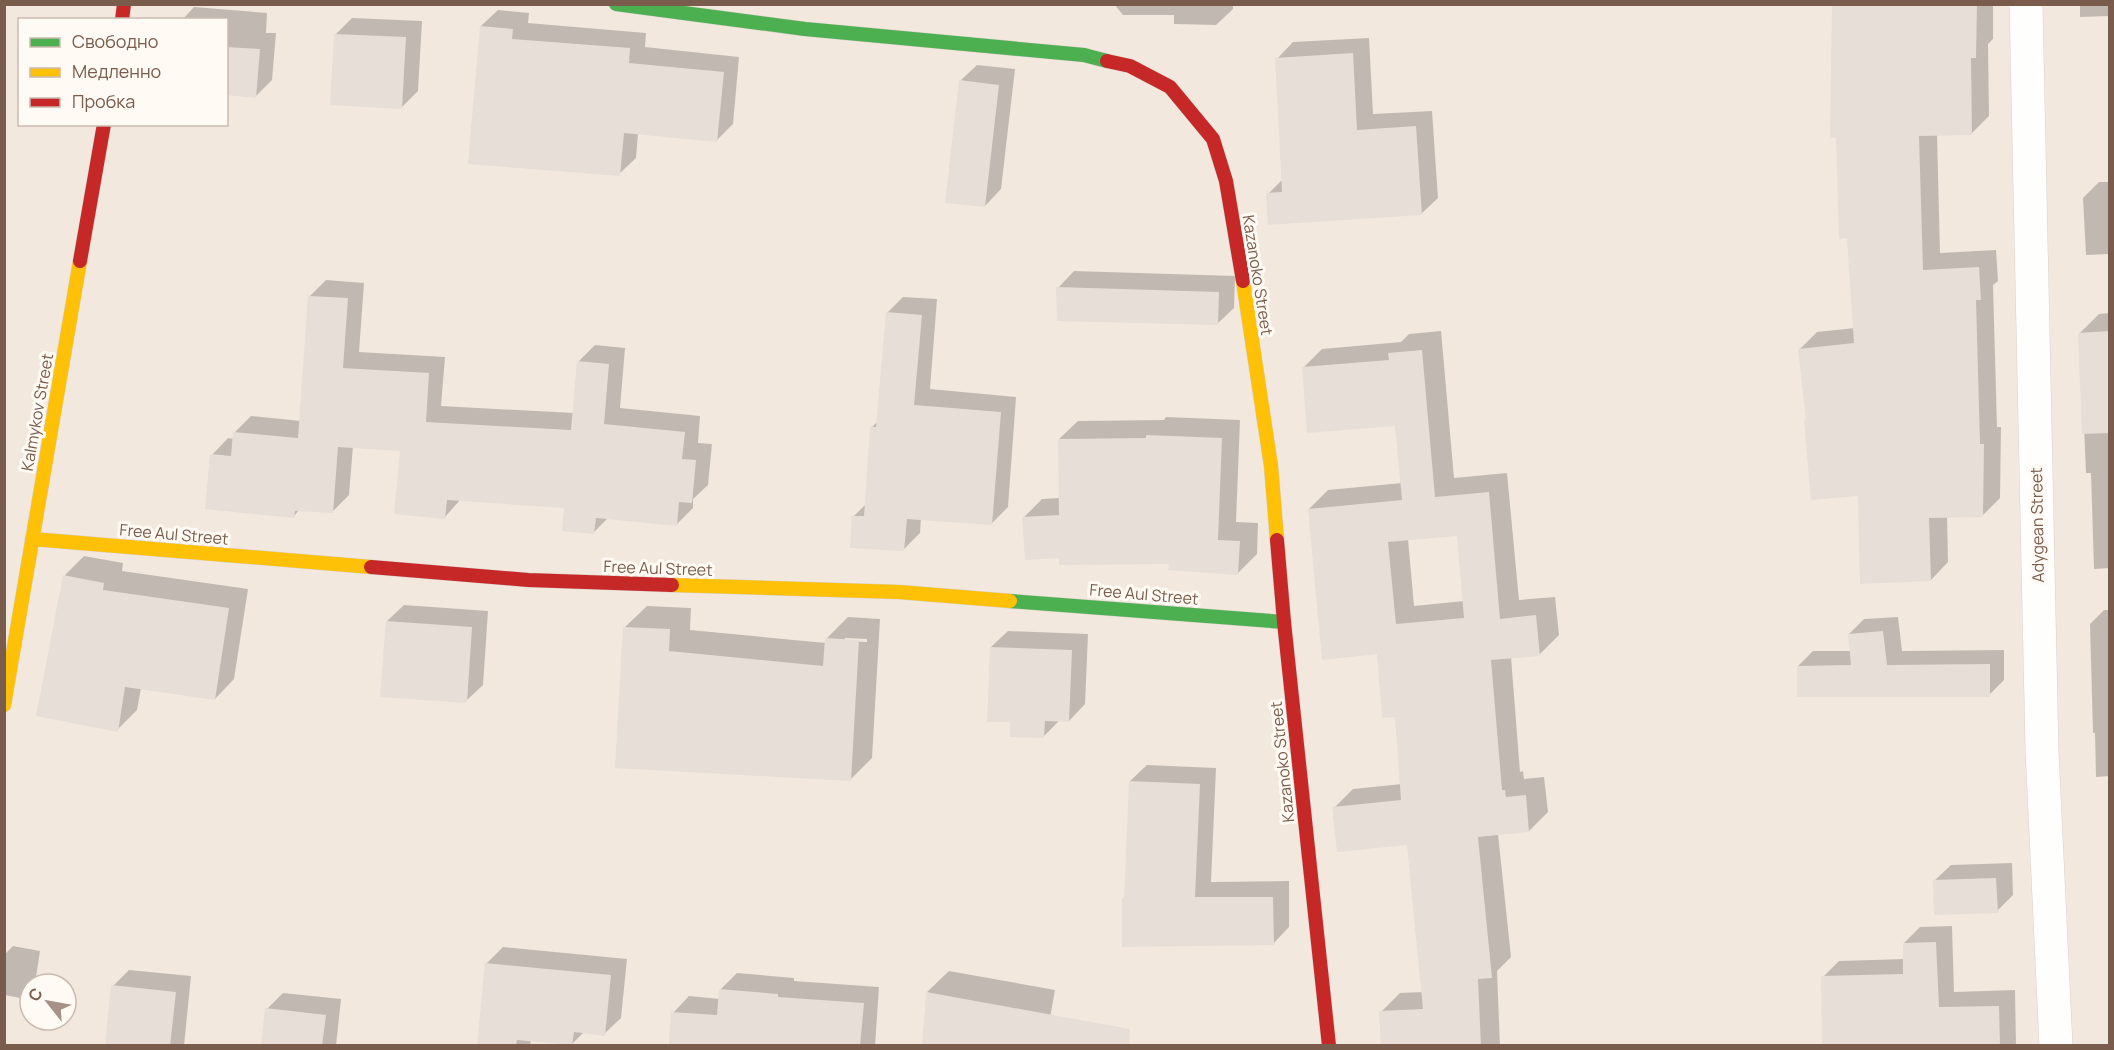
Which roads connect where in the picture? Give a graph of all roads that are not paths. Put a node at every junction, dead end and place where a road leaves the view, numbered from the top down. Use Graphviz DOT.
graph roads {
  1 [pos="616,4"];
  2 [pos="2026,4"];
  3 [pos="104,126"];
  4 [pos="32,539"];
  5 [pos="1284,622"];
  6 [pos="4,705"];
  7 [pos="1329,1046"];
  8 [pos="2056,1046"];
  1 -- 5 [label="street, Kazanoko Street"];
  2 -- 8 [label="street, Adygean Street"];
  3 -- 4 [label="street, Kalmykov Street"];
  4 -- 5 [label="street, Free Aul Street"];
  4 -- 6 [label="street, Kalmykov Street"];
  5 -- 7 [label="street, Kazanoko Street"];
}
